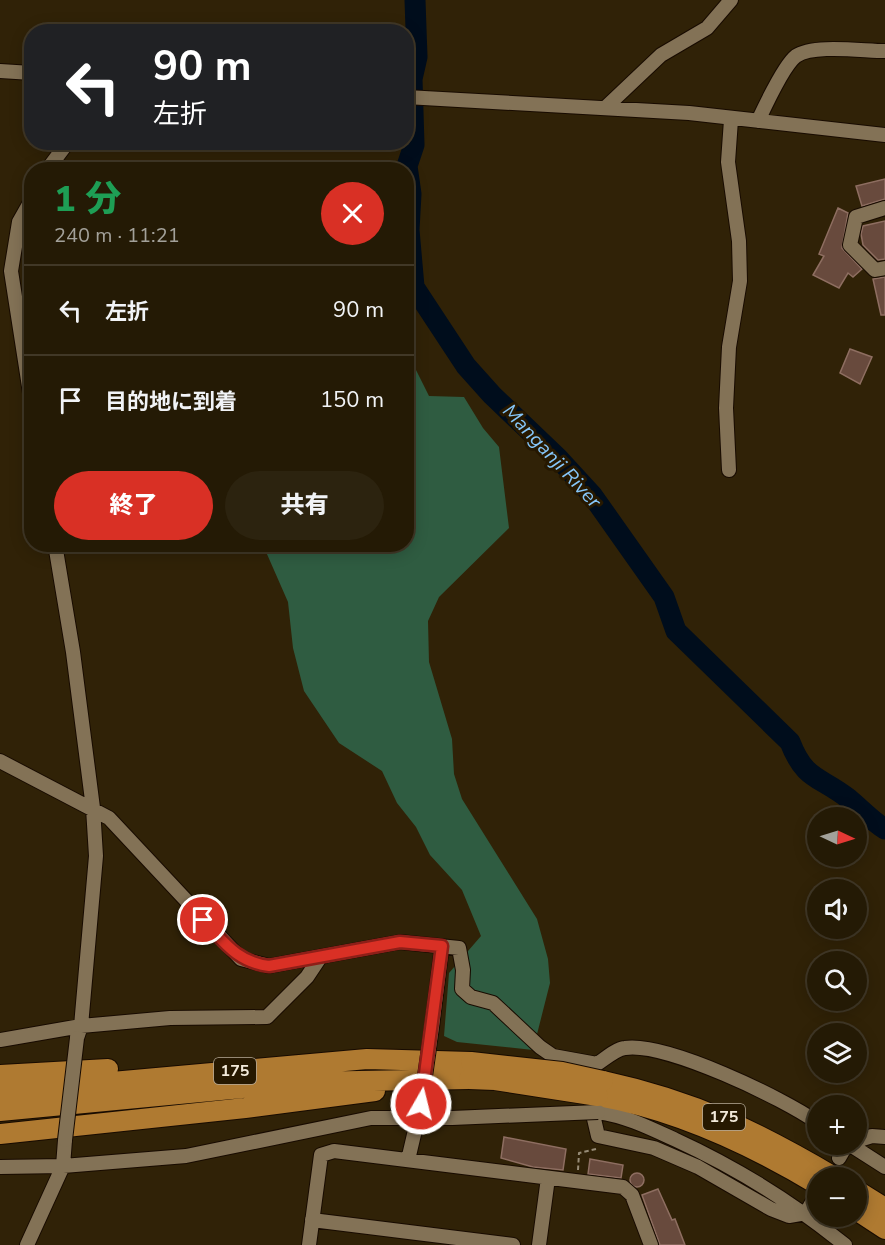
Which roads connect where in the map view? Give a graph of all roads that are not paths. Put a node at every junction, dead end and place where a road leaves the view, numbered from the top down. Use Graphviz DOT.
graph roads {
  1 [pos="731,0"];
  2 [pos="885,51"];
  3 [pos="0,71"];
  4 [pos="24,72"];
  5 [pos="414,97"];
  6 [pos="605,108"];
  7 [pos="731,120"];
  8 [pos="758,121"];
  9 [pos="885,135"];
  10 [pos="885,208"];
  11 [pos="24,213"];
  12 [pos="885,268"];
  13 [pos="24,355"];
  14 [pos="729,470"];
  15 [pos="56,552"];
  16 [pos="0,761"];
  17 [pos="93,808"];
  18 [pos="442,946"];
  19 [pos="319,959"];
  20 [pos="79,1032"];
  21 [pos="0,1040"];
  22 [pos="407,1059"];
  23 [pos="470,1071"];
  24 [pos="0,1075"];
  25 [pos="443,1078"];
  26 [pos="599,1088"];
  27 [pos="0,1092"];
  28 [pos="0,1110"];
  29 [pos="420,1111"];
  30 [pos="807,1116"];
  31 [pos="0,1134"];
  32 [pos="885,1137"];
  33 [pos="867,1138"];
  34 [pos="841,1155"];
  35 [pos="866,1155"];
  36 [pos="839,1158"];
  37 [pos="408,1160"];
  38 [pos="63,1166"];
  39 [pos="0,1167"];
  40 [pos="816,1167"];
  41 [pos="885,1167"];
  42 [pos="548,1178"];
  43 [pos="807,1184"];
  44 [pos="867,1197"];
  45 [pos="885,1208"];
  46 [pos="806,1213"];
  47 [pos="867,1217"];
  48 [pos="312,1220"];
  49 [pos="885,1229"];
  50 [pos="27,1245"];
  51 [pos="309,1245"];
  52 [pos="513,1245"];
  53 [pos="539,1245"];
  54 [pos="651,1245"];
  55 [pos="845,1245"];
  1 -- 6 [label="street"];
  2 -- 8 [label="street"];
  3 -- 4 [label="street"];
  5 -- 6 [label="street"];
  6 -- 7 [label="street"];
  7 -- 8 [label="street"];
  7 -- 14 [label="street"];
  8 -- 9 [label="street"];
  10 -- 12 [label="street"];
  11 -- 13 [label="street"];
  15 -- 17 [label="street"];
  16 -- 17 [label="street"];
  17 -- 19 [label="street"];
  17 -- 20 [label="street"];
  18 -- 19 [label="street"];
  18 -- 26 [label="street"];
  18 -- 29 [label="street, bridge"];
  19 -- 20 [label="street"];
  20 -- 21 [label="street"];
  20 -- 38 [label="street, bridge"];
  22 -- 23 [label="highway, 175"];
  22 -- 24 [label="highway"];
  22 -- 27 [label="highway, 175"];
  23 -- 25 [label="highway, 175"];
  23 -- 26 [label="highway, 175, bridge"];
  25 -- 28 [label="highway, 175"];
  25 -- 31 [label="highway"];
  26 -- 29 [label="street, bridge"];
  26 -- 30 [label="street"];
  26 -- 40 [label="highway, 175"];
  26 -- 43 [label="highway, 175"];
  26 -- 46 [label="street"];
  26 -- 46 [label="street"];
  29 -- 37 [label="street"];
  29 -- 38 [label="street"];
  32 -- 33 [label="street"];
  34 -- 36 [label="street"];
  35 -- 41 [label="street"];
  37 -- 42 [label="street"];
  37 -- 48 [label="street"];
  38 -- 39 [label="street"];
  38 -- 50 [label="street"];
  42 -- 53 [label="street"];
  42 -- 54 [label="street"];
  44 -- 45 [label="highway"];
  46 -- 55 [label="street"];
  47 -- 49 [label="highway"];
  48 -- 51 [label="street"];
  48 -- 52 [label="street"];
}
